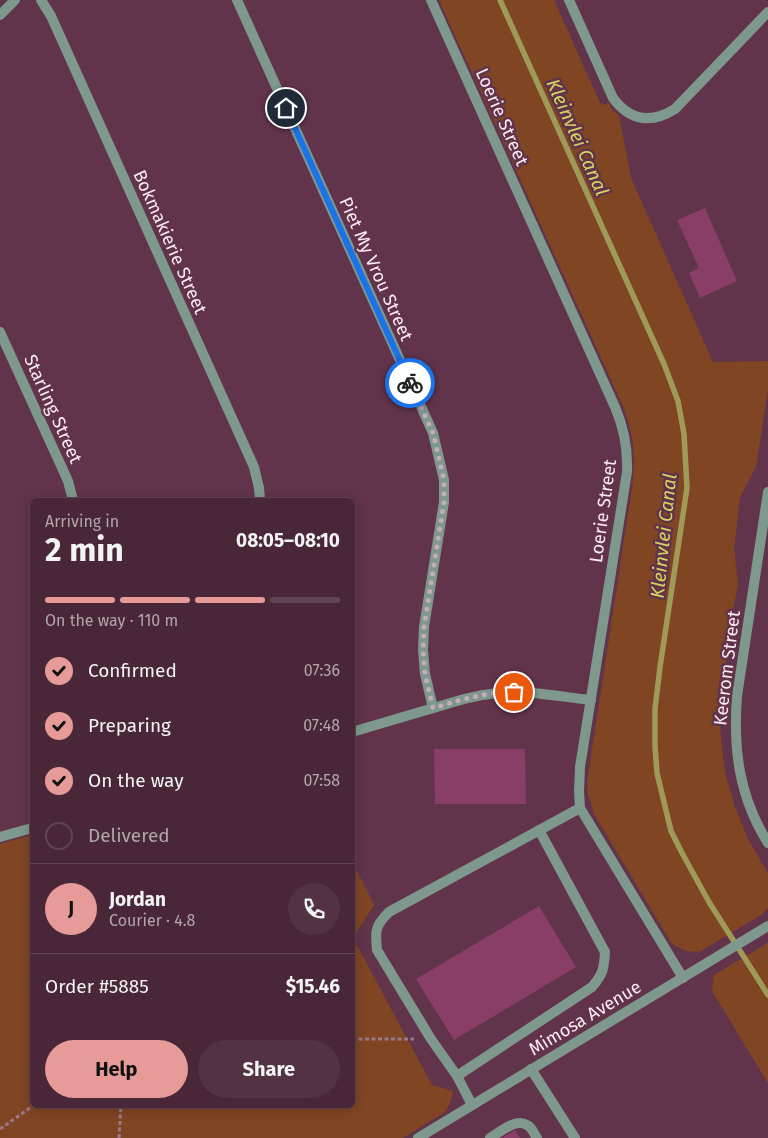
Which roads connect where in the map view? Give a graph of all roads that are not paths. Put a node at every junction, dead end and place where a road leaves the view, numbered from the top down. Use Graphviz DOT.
graph roads {
  1 [pos="16,0"];
  2 [pos="41,0"];
  3 [pos="237,0"];
  4 [pos="432,0"];
  5 [pos="569,0"];
  6 [pos="768,12"];
  7 [pos="0,14"];
  8 [pos="0,332"];
  9 [pos="72,498"];
  10 [pos="260,498"];
  11 [pos="768,498"];
  12 [pos="591,700"];
  13 [pos="433,708"];
  14 [pos="355,731"];
  15 [pos="580,808"];
  16 [pos="30,829"];
  17 [pos="539,830"];
  18 [pos="0,837"];
  19 [pos="768,843"];
  20 [pos="768,926"];
  21 [pos="683,978"];
  22 [pos="531,1069"];
  23 [pos="457,1076"];
  24 [pos="472,1105"];
  25 [pos="418,1138"];
  26 [pos="490,1138"];
  27 [pos="537,1138"];
  28 [pos="575,1138"];
  1 -- 7 [label="street"];
  2 -- 10 [label="street, Bokmakierie Street"];
  3 -- 13 [label="street, Piet My Vrou Street"];
  4 -- 12 [label="street, Loerie Street"];
  5 -- 6 [label="street"];
  8 -- 9 [label="street, Starling Street"];
  11 -- 19 [label="street, Keerom Street"];
  12 -- 13 [label="street"];
  12 -- 15 [label="street, Loerie Street"];
  13 -- 14 [label="street"];
  15 -- 17 [label="street"];
  15 -- 21 [label="street, Loerie Street"];
  16 -- 18 [label="street"];
  17 -- 23 [label="street"];
  17 -- 23 [label="street"];
  20 -- 21 [label="street, Mimosa Avenue"];
  21 -- 22 [label="street, Mimosa Avenue"];
  22 -- 24 [label="street, Mimosa Avenue"];
  22 -- 28 [label="street"];
  23 -- 24 [label="street"];
  24 -- 25 [label="street, Mimosa Avenue"];
  26 -- 27 [label="street"];
}
